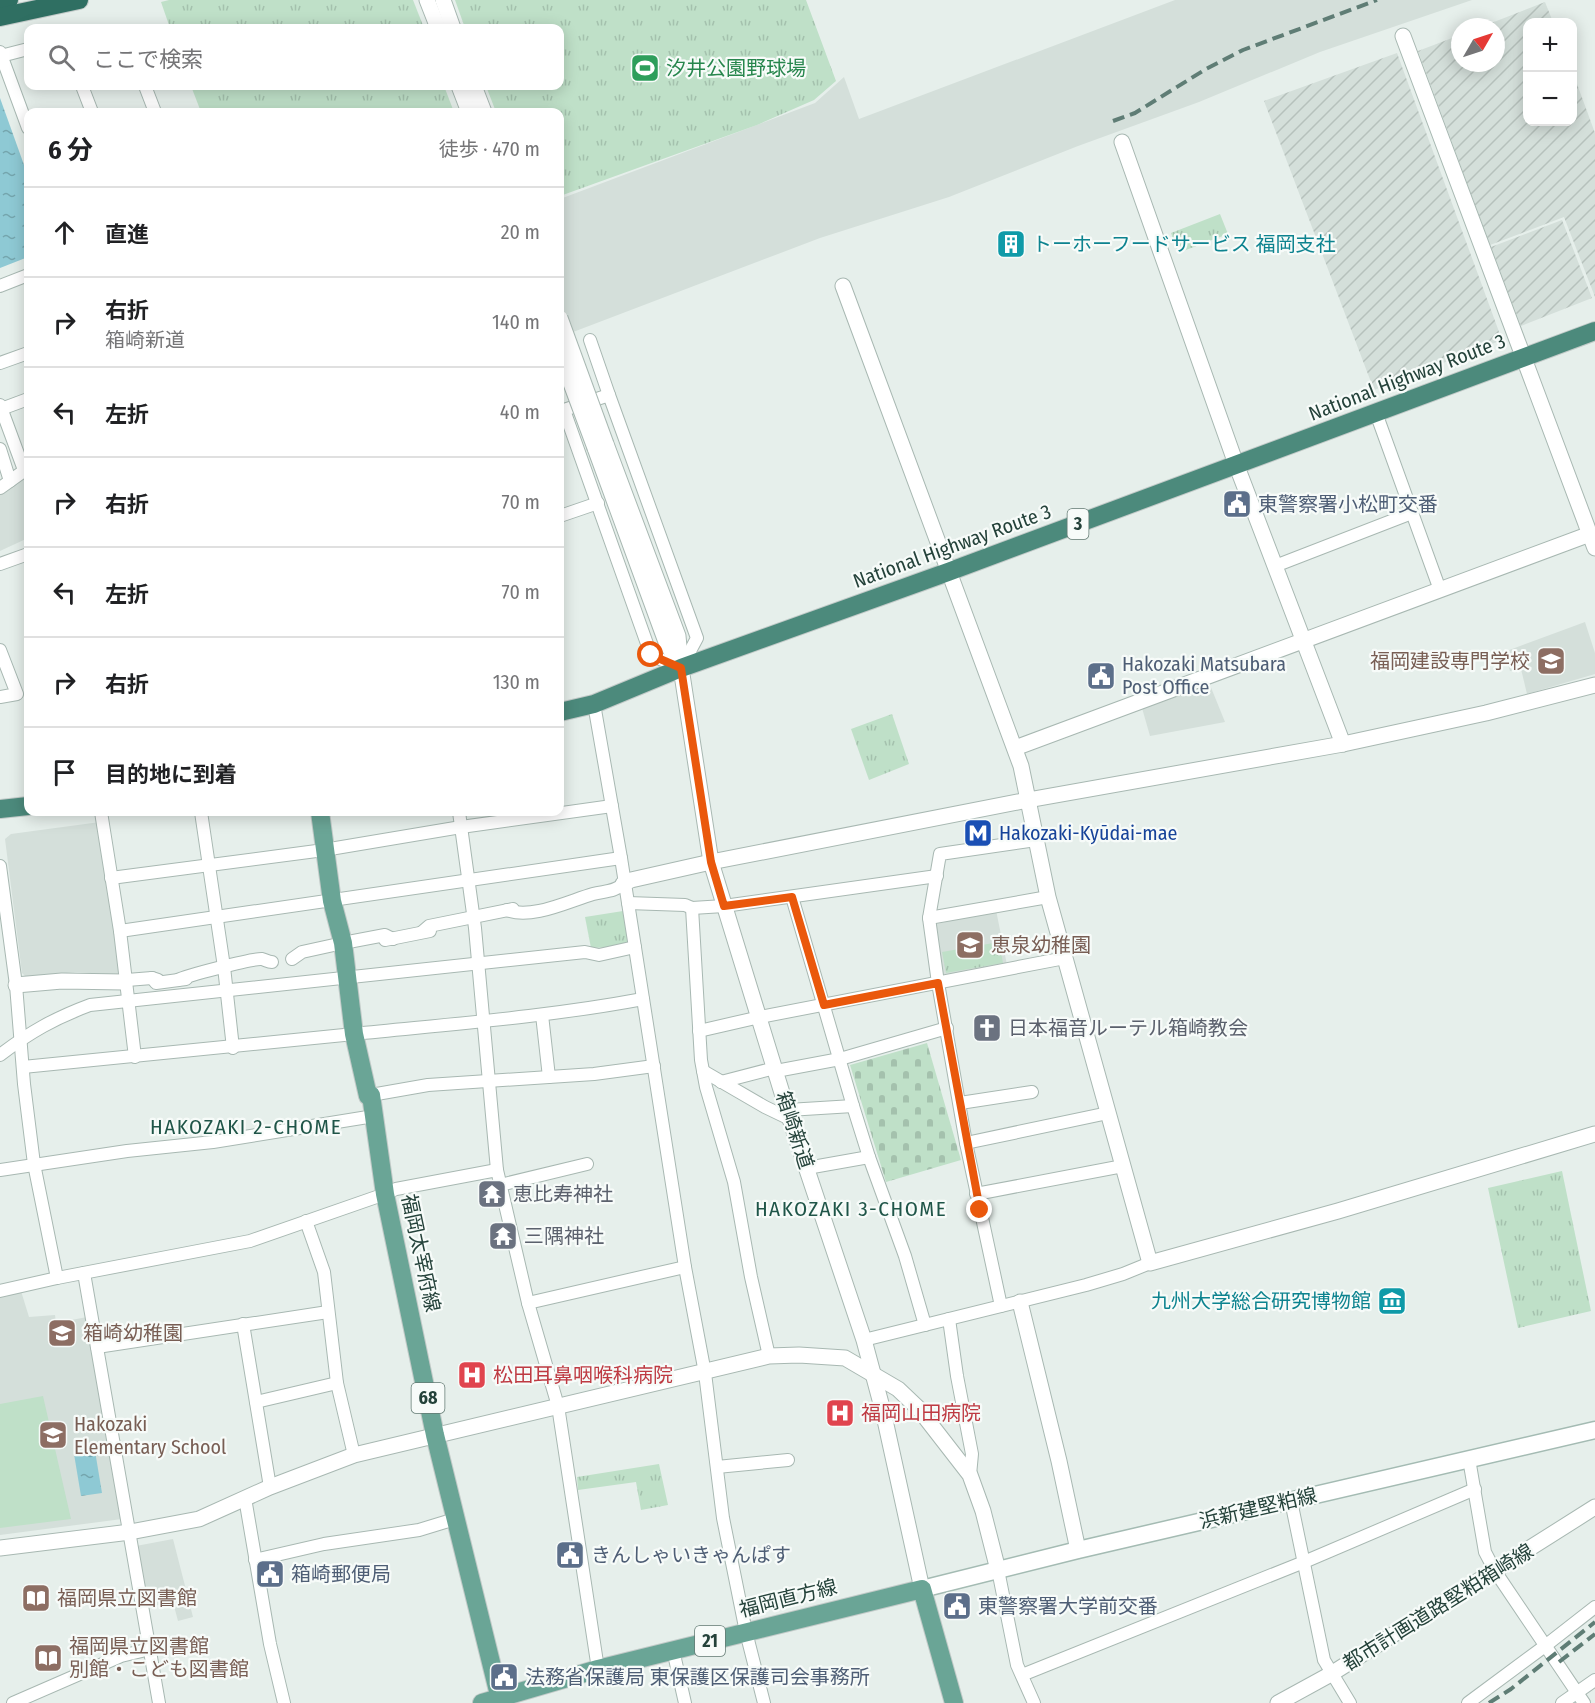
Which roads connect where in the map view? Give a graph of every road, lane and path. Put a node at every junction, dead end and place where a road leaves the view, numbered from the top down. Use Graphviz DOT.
graph roads {
  1 [pos="8,0"];
  2 [pos="79,0"];
  3 [pos="427,0"];
  4 [pos="443,0"];
  5 [pos="0,2"];
  6 [pos="0,17"];
  7 [pos="436,24"];
  8 [pos="452,24"];
  9 [pos="1403,36"];
  10 [pos="24,50"];
  11 [pos="1,54"];
  12 [pos="84,90"];
  13 [pos="147,90"];
  14 [pos="461,90"];
  15 [pos="476,90"];
  16 [pos="90,108"];
  17 [pos="153,108"];
  18 [pos="467,108"];
  19 [pos="482,108"];
  20 [pos="24,117"];
  21 [pos="1122,142"];
  22 [pos="24,277"];
  23 [pos="0,286"];
  24 [pos="843,286"];
  25 [pos="564,331"];
  26 [pos="1595,331"];
  27 [pos="590,340"];
  28 [pos="24,354"];
  29 [pos="1523,358"];
  30 [pos="0,363"];
  31 [pos="564,363"];
  32 [pos="609,395"];
  33 [pos="24,400"];
  34 [pos="564,406"];
  35 [pos="1,407"];
  36 [pos="1376,413"];
  37 [pos="564,415"];
  38 [pos="600,446"];
  39 [pos="0,449"];
  40 [pos="24,464"];
  41 [pos="1236,465"];
  42 [pos="24,471"];
  43 [pos="5,485"];
  44 [pos="598,503"];
  45 [pos="1412,513"];
  46 [pos="564,515"];
  47 [pos="1592,541"];
  48 [pos="24,555"];
  49 [pos="0,564"];
  50 [pos="1275,566"];
  51 [pos="948,572"];
  52 [pos="1440,590"];
  53 [pos="1304,641"];
  54 [pos="0,650"];
  55 [pos="681,668"];
  56 [pos="1595,685"];
  57 [pos="0,697"];
  58 [pos="594,704"];
  59 [pos="564,711"];
  60 [pos="1343,744"];
  61 [pos="1015,748"];
  62 [pos="1028,800"];
  63 [pos="24,806"];
  64 [pos="612,806"];
  65 [pos="0,809"];
  66 [pos="564,813"];
  67 [pos="101,816"];
  68 [pos="202,816"];
  69 [pos="320,816"];
  70 [pos="460,816"];
  71 [pos="540,816"];
  72 [pos="461,827"];
  73 [pos="1036,840"];
  74 [pos="324,850"];
  75 [pos="621,858"];
  76 [pos="711,862"];
  77 [pos="209,865"];
  78 [pos="0,866"];
  79 [pos="937,876"];
  80 [pos="111,878"];
  81 [pos="469,880"];
  82 [pos="623,884"];
  83 [pos="792,897"];
  84 [pos="1048,897"];
  85 [pos="332,901"];
  86 [pos="628,903"];
  87 [pos="724,906"];
  88 [pos="692,908"];
  89 [pos="215,917"];
  90 [pos="473,917"];
  91 [pos="929,918"];
  92 [pos="120,932"];
  93 [pos="343,943"];
  94 [pos="635,947"];
  95 [pos="1065,958"];
  96 [pos="479,964"];
  97 [pos="224,967"];
  98 [pos="347,976"];
  99 [pos="127,980"];
  100 [pos="938,983"];
  101 [pos="16,985"];
  102 [pos="226,989"];
  103 [pos="129,999"];
  104 [pos="643,999"];
  105 [pos="824,1005"];
  106 [pos="542,1015"];
  107 [pos="760,1017"];
  108 [pos="483,1022"];
  109 [pos="947,1028"];
  110 [pos="699,1031"];
  111 [pos="354,1034"];
  112 [pos="21,1039"];
  113 [pos="233,1048"];
  114 [pos="0,1054"];
  115 [pos="135,1057"];
  116 [pos="840,1059"];
  117 [pos="654,1066"];
  118 [pos="23,1067"];
  119 [pos="775,1070"];
  120 [pos="703,1071"];
  121 [pos="549,1077"];
  122 [pos="488,1080"];
  123 [pos="721,1082"];
  124 [pos="1032,1092"];
  125 [pos="370,1095"];
  126 [pos="960,1103"];
  127 [pos="853,1106"];
  128 [pos="1108,1113"];
  129 [pos="789,1114"];
  130 [pos="374,1116"];
  131 [pos="1595,1134"];
  132 [pos="966,1143"];
  133 [pos="869,1156"];
  134 [pos="34,1164"];
  135 [pos="587,1164"];
  136 [pos="1123,1166"];
  137 [pos="807,1168"];
  138 [pos="0,1170"];
  139 [pos="497,1170"];
  140 [pos="500,1185"];
  141 [pos="385,1194"];
  142 [pos="976,1194"];
  143 [pos="306,1221"];
  144 [pos="1150,1263"];
  145 [pos="685,1268"];
  146 [pos="84,1273"];
  147 [pos="57,1278"];
  148 [pos="0,1291"];
  149 [pos="1020,1302"];
  150 [pos="528,1303"];
  151 [pos="1001,1306"];
  152 [pos="328,1312"];
  153 [pos="949,1319"];
  154 [pos="243,1324"];
  155 [pos="925,1325"];
  156 [pos="864,1340"];
  157 [pos="97,1347"];
  158 [pos="769,1356"];
  159 [pos="705,1373"];
  160 [pos="874,1376"];
  161 [pos="337,1383"];
  162 [pos="256,1402"];
  163 [pos="558,1406"];
  164 [pos="1595,1430"];
  165 [pos="435,1435"];
  166 [pos="354,1455"];
  167 [pos="1469,1459"];
  168 [pos="788,1460"];
  169 [pos="717,1467"];
  170 [pos="970,1475"];
  171 [pos="270,1487"];
  172 [pos="1475,1489"];
  173 [pos="245,1498"];
  174 [pos="1291,1500"];
  175 [pos="1595,1507"];
  176 [pos="455,1519"];
  177 [pos="130,1532"];
  178 [pos="0,1548"];
  179 [pos="1078,1550"];
  180 [pos="255,1560"];
  181 [pos="1304,1562"];
  182 [pos="998,1570"];
  183 [pos="1494,1571"];
  184 [pos="922,1589"];
  185 [pos="1595,1607"];
  186 [pos="746,1632"];
  187 [pos="1545,1646"];
  188 [pos="150,1649"];
  189 [pos="673,1650"];
  190 [pos="598,1669"];
  191 [pos="1331,1674"];
  192 [pos="1022,1676"];
  193 [pos="1595,1680"];
  194 [pos="1580,1698"];
  195 [pos="494,1701"];
  196 [pos="13,1703"];
  197 [pos="159,1703"];
  198 [pos="284,1703"];
  199 [pos="685,1703"];
  200 [pos="764,1703"];
  201 [pos="954,1703"];
  202 [pos="1034,1703"];
  203 [pos="1278,1703"];
  204 [pos="1350,1703"];
  205 [pos="1468,1703"];
  206 [pos="1562,1703"];
  1 -- 5 [label="highway"];
  2 -- 6 [label="highway"];
  3 -- 7 [label="street"];
  4 -- 8 [label="street"];
  9 -- 29 [label="street"];
  10 -- 11 [label="street"];
  11 -- 20 [label="street"];
  12 -- 16 [label="street"];
  13 -- 17 [label="street"];
  14 -- 18 [label="street"];
  15 -- 19 [label="street"];
  21 -- 41 [label="street"];
  22 -- 23 [label="street"];
  24 -- 51 [label="street"];
  25 -- 38 [label="street, bridge"];
  26 -- 29 [label="highway, National Highway Route 3 / 3"];
  27 -- 32 [label="street"];
  28 -- 30 [label="street"];
  29 -- 36 [label="highway, National Highway Route 3 / 3"];
  29 -- 47 [label="street"];
  31 -- 38 [label="street, bridge"];
  32 -- 34 [label="street"];
  32 -- 55 [label="street"];
  33 -- 35 [label="street"];
  35 -- 40 [label="street"];
  36 -- 41 [label="highway, National Highway Route 3 / 3"];
  36 -- 45 [label="street"];
  37 -- 44 [label="street"];
  38 -- 55 [label="street, 箱崎新道"];
  39 -- 43 [label="street"];
  41 -- 50 [label="street"];
  41 -- 51 [label="highway, National Highway Route 3 / 3"];
  42 -- 43 [label="street"];
  44 -- 46 [label="street"];
  44 -- 55 [label="street"];
  45 -- 50 [label="street"];
  45 -- 52 [label="street"];
  47 -- 52 [label="street"];
  48 -- 49 [label="street"];
  50 -- 53 [label="street"];
  51 -- 55 [label="highway, National Highway Route 3 / 3"];
  51 -- 61 [label="street"];
  52 -- 53 [label="street"];
  53 -- 60 [label="street"];
  53 -- 61 [label="street"];
  54 -- 57 [label="street"];
  55 -- 58 [label="highway, National Highway Route 3 / 3"];
  55 -- 76 [label="street, 箱崎新道"];
  56 -- 60 [label="street"];
  58 -- 59 [label="highway, National Highway Route 3 / 3"];
  58 -- 64 [label="street"];
  60 -- 62 [label="street"];
  61 -- 62 [label="street"];
  62 -- 73 [label="street"];
  62 -- 76 [label="street"];
  63 -- 65 [label="highway"];
  64 -- 66 [label="street"];
  64 -- 75 [label="street"];
  67 -- 80 [label="street"];
  68 -- 77 [label="street"];
  69 -- 74 [label="main road, 福岡太宰府線 / 68"];
  70 -- 72 [label="street"];
  71 -- 72 [label="street"];
  72 -- 74 [label="street"];
  72 -- 81 [label="street"];
  73 -- 79 [label="street"];
  73 -- 84 [label="street"];
  74 -- 77 [label="street"];
  74 -- 85 [label="main road, 福岡太宰府線 / 68"];
  75 -- 81 [label="street"];
  75 -- 82 [label="street"];
  76 -- 82 [label="street"];
  76 -- 87 [label="street, 箱崎新道"];
  77 -- 80 [label="street"];
  77 -- 89 [label="street"];
  78 -- 101 [label="street"];
  79 -- 83 [label="street"];
  79 -- 91 [label="street"];
  80 -- 92 [label="street"];
  81 -- 85 [label="street"];
  81 -- 90 [label="street"];
  82 -- 86 [label="street"];
  82 -- 90 [label="street"];
  83 -- 87 [label="street"];
  83 -- 105 [label="street"];
  84 -- 91 [label="street"];
  84 -- 95 [label="street"];
  85 -- 89 [label="street"];
  85 -- 93 [label="main road, 福岡太宰府線 / 68"];
  86 -- 88 [label="street"];
  86 -- 94 [label="street"];
  87 -- 88 [label="street"];
  87 -- 107 [label="street, 箱崎新道"];
  88 -- 110 [label="street"];
  89 -- 92 [label="street"];
  89 -- 97 [label="street"];
  90 -- 93 [label="street"];
  90 -- 96 [label="street"];
  91 -- 100 [label="street"];
  92 -- 99 [label="street"];
  93 -- 97 [label="street"];
  93 -- 98 [label="main road, 福岡太宰府線 / 68"];
  94 -- 96 [label="street"];
  94 -- 104 [label="street"];
  95 -- 100 [label="street"];
  95 -- 128 [label="street"];
  96 -- 98 [label="street"];
  96 -- 108 [label="street"];
  97 -- 99 [label="street"];
  97 -- 102 [label="street"];
  98 -- 102 [label="street"];
  98 -- 111 [label="main road, 福岡太宰府線 / 68"];
  99 -- 101 [label="street"];
  99 -- 103 [label="street"];
  100 -- 105 [label="street"];
  100 -- 109 [label="street"];
  101 -- 112 [label="street"];
  102 -- 103 [label="street"];
  102 -- 113 [label="street"];
  103 -- 112 [label="street"];
  103 -- 115 [label="street"];
  104 -- 106 [label="street"];
  104 -- 117 [label="street"];
  105 -- 107 [label="street"];
  105 -- 116 [label="street"];
  106 -- 108 [label="street"];
  106 -- 121 [label="street"];
  107 -- 110 [label="street"];
  107 -- 119 [label="street, 箱崎新道"];
  108 -- 111 [label="street"];
  108 -- 122 [label="street"];
  109 -- 116 [label="street"];
  109 -- 126 [label="street"];
  110 -- 120 [label="street"];
  111 -- 113 [label="street"];
  111 -- 125 [label="main road, 福岡太宰府線 / 68"];
  112 -- 114 [label="street"];
  112 -- 118 [label="street"];
  113 -- 115 [label="street"];
  115 -- 118 [label="street"];
  116 -- 119 [label="street"];
  116 -- 127 [label="street"];
  117 -- 121 [label="street"];
  117 -- 145 [label="street"];
  118 -- 134 [label="street"];
  119 -- 123 [label="street"];
  119 -- 129 [label="street, 箱崎新道"];
  120 -- 123 [label="street"];
  120 -- 158 [label="street"];
  121 -- 122 [label="street"];
  122 -- 125 [label="street"];
  122 -- 139 [label="street"];
  123 -- 129 [label="street"];
  124 -- 126 [label="street"];
  125 -- 130 [label="main road, 福岡太宰府線 / 68"];
  126 -- 132 [label="street"];
  127 -- 129 [label="street"];
  127 -- 133 [label="street"];
  128 -- 132 [label="street"];
  128 -- 136 [label="street"];
  129 -- 137 [label="street, 箱崎新道"];
  130 -- 134 [label="street"];
  130 -- 141 [label="main road, 福岡太宰府線 / 68"];
  131 -- 144 [label="street"];
  132 -- 142 [label="street"];
  133 -- 137 [label="street"];
  133 -- 155 [label="street"];
  134 -- 138 [label="street"];
  134 -- 147 [label="street"];
  135 -- 140 [label="street"];
  136 -- 142 [label="street"];
  136 -- 144 [label="street"];
  137 -- 156 [label="street, 箱崎新道"];
  139 -- 140 [label="street"];
  139 -- 141 [label="street"];
  140 -- 150 [label="street"];
  141 -- 143 [label="street"];
  141 -- 165 [label="main road, 福岡太宰府線 / 68"];
  142 -- 151 [label="street"];
  143 -- 146 [label="street"];
  143 -- 152 [label="street"];
  144 -- 149 [label="street"];
  145 -- 150 [label="street"];
  145 -- 159 [label="street"];
  146 -- 147 [label="street"];
  146 -- 157 [label="street"];
  147 -- 148 [label="street"];
  149 -- 151 [label="street"];
  149 -- 179 [label="street"];
  150 -- 163 [label="street"];
  151 -- 153 [label="street"];
  152 -- 154 [label="street"];
  152 -- 161 [label="street"];
  153 -- 155 [label="street"];
  153 -- 170 [label="street"];
  154 -- 157 [label="street"];
  154 -- 162 [label="street"];
  155 -- 156 [label="street"];
  156 -- 160 [label="street, 箱崎新道"];
  157 -- 177 [label="street"];
  158 -- 159 [label="street"];
  158 -- 160 [label="street"];
  159 -- 163 [label="street"];
  159 -- 169 [label="street"];
  160 -- 170 [label="street"];
  160 -- 184 [label="street, 箱崎新道"];
  161 -- 162 [label="street"];
  161 -- 166 [label="street"];
  162 -- 171 [label="street"];
  163 -- 165 [label="street"];
  163 -- 190 [label="street"];
  164 -- 167 [label="main road, 浜新建堅粕線"];
  165 -- 166 [label="street"];
  165 -- 176 [label="main road, 福岡太宰府線 / 68"];
  166 -- 171 [label="street"];
  167 -- 172 [label="street"];
  167 -- 174 [label="main road, 浜新建堅粕線"];
  168 -- 169 [label="street"];
  169 -- 186 [label="street"];
  170 -- 182 [label="street"];
  171 -- 173 [label="street"];
  172 -- 181 [label="street"];
  172 -- 183 [label="street"];
  173 -- 177 [label="street"];
  173 -- 180 [label="street"];
  174 -- 179 [label="main road, 浜新建堅粕線"];
  174 -- 181 [label="street"];
  175 -- 183 [label="street, 都市計画道路堅粕箱崎線"];
  176 -- 180 [label="street"];
  176 -- 195 [label="main road, 福岡太宰府線 / 68"];
  177 -- 178 [label="street"];
  177 -- 188 [label="street"];
  179 -- 182 [label="main road, 浜新建堅粕線"];
  180 -- 198 [label="street"];
  181 -- 191 [label="street"];
  181 -- 192 [label="street"];
  182 -- 184 [label="main road, 浜新建堅粕線"];
  182 -- 192 [label="street"];
  183 -- 187 [label="street"];
  183 -- 191 [label="street, 都市計画道路堅粕箱崎線"];
  184 -- 186 [label="main road, 福岡直方線 / 21"];
  184 -- 201 [label="main road"];
  185 -- 187 [label="street"];
  186 -- 189 [label="main road, 福岡直方線 / 21"];
  186 -- 200 [label="street"];
  187 -- 194 [label="street"];
  187 -- 205 [label="street"];
  188 -- 196 [label="street"];
  188 -- 197 [label="street"];
  189 -- 190 [label="main road, 福岡直方線 / 21"];
  189 -- 199 [label="street"];
  190 -- 195 [label="main road, 福岡直方線 / 21"];
  191 -- 203 [label="street, 都市計画道路堅粕箱崎線"];
  191 -- 204 [label="street"];
  192 -- 202 [label="street"];
  193 -- 194 [label="street"];
  194 -- 206 [label="street"];
}
